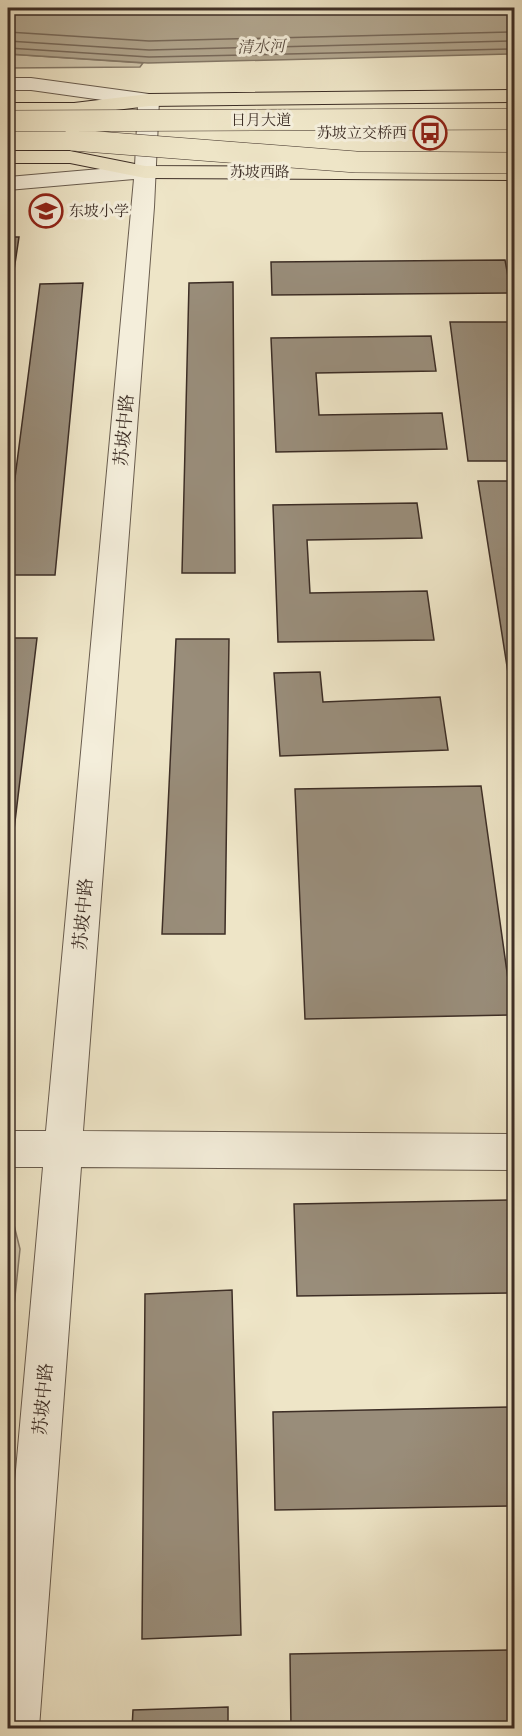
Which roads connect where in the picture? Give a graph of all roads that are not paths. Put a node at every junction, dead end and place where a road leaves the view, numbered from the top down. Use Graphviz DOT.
graph roads {
  1 [pos="8,84"];
  2 [pos="514,96"];
  3 [pos="149,100"];
  4 [pos="8,109"];
  5 [pos="514,118"];
  6 [pos="8,120"];
  7 [pos="8,139"];
  8 [pos="67,139"];
  9 [pos="514,139"];
  10 [pos="8,157"];
  11 [pos="514,163"];
  12 [pos="145,172"];
  13 [pos="514,174"];
  14 [pos="8,183"];
  15 [pos="8,1149"];
  16 [pos="63,1150"];
  17 [pos="514,1152"];
  18 [pos="16,1728"];
  1 -- 3 [label="street"];
  2 -- 3 [label="main road"];
  3 -- 4 [label="main road"];
  3 -- 12 [label="street, 苏坡中路"];
  5 -- 6 [label="main road, 日月大道, bridge"];
  7 -- 8 [label="main road, 日月大道"];
  8 -- 9 [label="main road, 日月大道, bridge"];
  8 -- 11 [label="main road, bridge"];
  10 -- 12 [label="main road, 苏坡西路"];
  12 -- 13 [label="main road, 苏坡西路"];
  12 -- 14 [label="street"];
  12 -- 16 [label="street, 苏坡中路"];
  15 -- 16 [label="street"];
  16 -- 17 [label="street"];
  16 -- 18 [label="street, 苏坡中路"];
}
